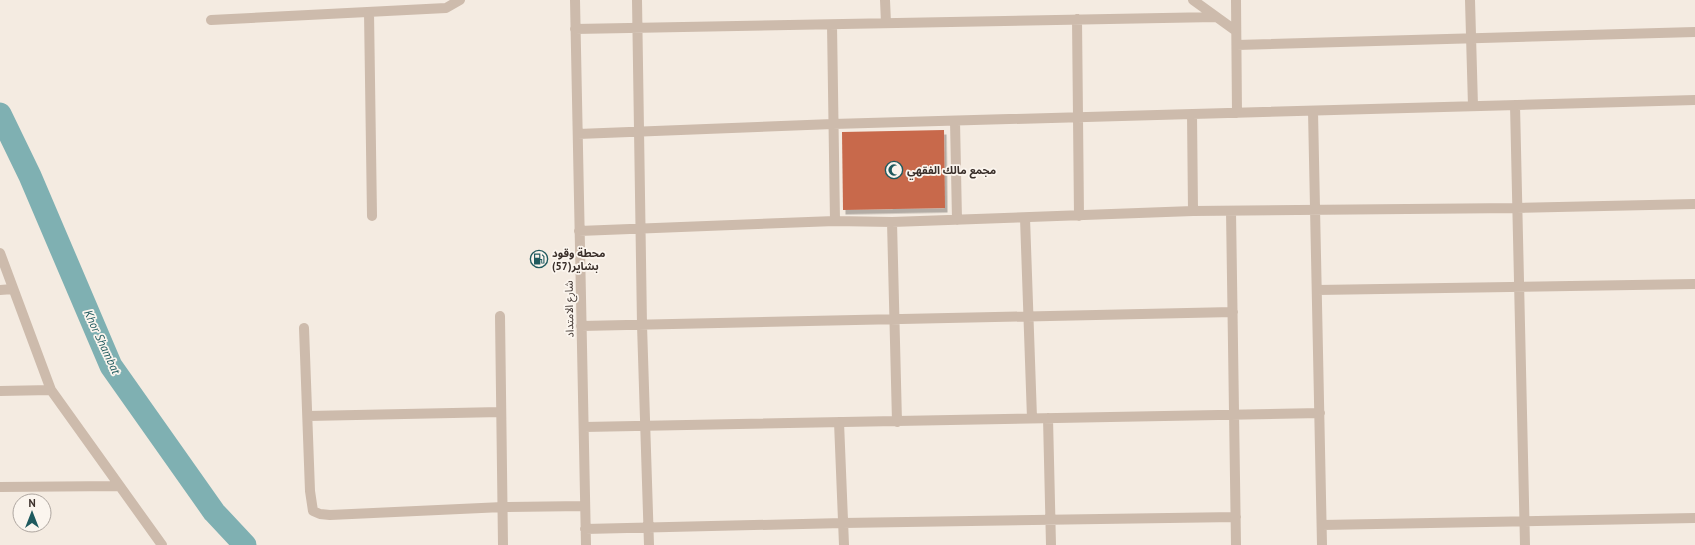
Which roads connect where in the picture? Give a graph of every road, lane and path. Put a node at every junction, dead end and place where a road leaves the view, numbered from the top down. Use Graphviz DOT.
graph roads {
  1 [pos="460,0"];
  2 [pos="575,0"];
  3 [pos="637,0"];
  4 [pos="885,0"];
  5 [pos="1193,0"];
  6 [pos="1236,0"];
  7 [pos="1470,0"];
  8 [pos="369,12"];
  9 [pos="1216,17"];
  10 [pos="1077,19"];
  11 [pos="211,20"];
  12 [pos="832,24"];
  13 [pos="886,24"];
  14 [pos="575,29"];
  15 [pos="638,29"];
  16 [pos="1236,31"];
  17 [pos="1695,32"];
  18 [pos="1471,38"];
  19 [pos="1237,44"];
  20 [pos="1695,100"];
  21 [pos="1515,105"];
  22 [pos="1473,106"];
  23 [pos="1313,111"];
  24 [pos="1237,113"];
  25 [pos="1192,114"];
  26 [pos="1077,118"];
  27 [pos="955,121"];
  28 [pos="833,124"];
  29 [pos="639,131"];
  30 [pos="578,134"];
  31 [pos="1695,204"];
  32 [pos="1517,208"];
  33 [pos="1193,211"];
  34 [pos="1231,211"];
  35 [pos="1315,211"];
  36 [pos="372,216"];
  37 [pos="1079,216"];
  38 [pos="1025,218"];
  39 [pos="957,220"];
  40 [pos="835,221"];
  41 [pos="892,222"];
  42 [pos="641,229"];
  43 [pos="579,231"];
  44 [pos="0,253"];
  45 [pos="1695,284"];
  46 [pos="1519,286"];
  47 [pos="13,289"];
  48 [pos="0,290"];
  49 [pos="1317,290"];
  50 [pos="1233,312"];
  51 [pos="500,316"];
  52 [pos="1029,318"];
  53 [pos="895,320"];
  54 [pos="642,325"];
  55 [pos="581,326"];
  56 [pos="304,328"];
  57 [pos="51,390"];
  58 [pos="0,391"];
  59 [pos="501,412"];
  60 [pos="1320,413"];
  61 [pos="1235,415"];
  62 [pos="308,416"];
  63 [pos="1032,418"];
  64 [pos="1048,418"];
  65 [pos="839,422"];
  66 [pos="897,422"];
  67 [pos="646,425"];
  68 [pos="584,427"];
  69 [pos="119,486"];
  70 [pos="0,487"];
  71 [pos="585,506"];
  72 [pos="503,507"];
  73 [pos="1236,517"];
  74 [pos="1695,518"];
  75 [pos="1050,519"];
  76 [pos="1525,522"];
  77 [pos="843,523"];
  78 [pos="1322,525"];
  79 [pos="648,528"];
  80 [pos="586,529"];
  81 [pos="162,545"];
  82 [pos="503,545"];
  83 [pos="586,545"];
  84 [pos="649,545"];
  85 [pos="844,545"];
  86 [pos="1051,545"];
  87 [pos="1236,545"];
  88 [pos="1322,545"];
  89 [pos="1525,545"];
  1 -- 8 [label="street"];
  2 -- 14 [label="street, شارع الامتداد"];
  3 -- 15 [label="street"];
  4 -- 13 [label="street"];
  5 -- 9 [label="street"];
  6 -- 16 [label="street"];
  7 -- 18 [label="street"];
  8 -- 11 [label="street"];
  8 -- 36 [label="street"];
  9 -- 10 [label="street"];
  9 -- 16 [label="street"];
  10 -- 13 [label="street"];
  10 -- 26 [label="street"];
  12 -- 13 [label="street"];
  12 -- 15 [label="street"];
  12 -- 28 [label="street"];
  14 -- 15 [label="street"];
  14 -- 30 [label="street, شارع الامتداد"];
  15 -- 29 [label="street"];
  16 -- 19 [label="street"];
  17 -- 18 [label="street"];
  18 -- 19 [label="street"];
  18 -- 22 [label="street"];
  19 -- 24 [label="street"];
  20 -- 21 [label="street"];
  21 -- 22 [label="street"];
  21 -- 32 [label="street"];
  22 -- 23 [label="street"];
  23 -- 24 [label="street"];
  23 -- 35 [label="street"];
  24 -- 25 [label="street"];
  25 -- 26 [label="street"];
  25 -- 33 [label="street"];
  26 -- 27 [label="street"];
  26 -- 37 [label="street"];
  27 -- 28 [label="street"];
  27 -- 39 [label="street"];
  28 -- 29 [label="street"];
  28 -- 40 [label="street"];
  29 -- 30 [label="street"];
  29 -- 42 [label="street"];
  30 -- 43 [label="street, شارع الامتداد"];
  31 -- 32 [label="street"];
  32 -- 35 [label="street"];
  32 -- 46 [label="street"];
  33 -- 34 [label="street"];
  33 -- 37 [label="street"];
  34 -- 35 [label="street"];
  34 -- 50 [label="street"];
  35 -- 49 [label="street"];
  37 -- 38 [label="street"];
  38 -- 39 [label="street"];
  38 -- 52 [label="street"];
  39 -- 41 [label="street"];
  40 -- 41 [label="street"];
  40 -- 42 [label="street"];
  41 -- 53 [label="street"];
  42 -- 43 [label="street"];
  42 -- 54 [label="street"];
  43 -- 55 [label="street, شارع الامتداد"];
  44 -- 47 [label="street"];
  45 -- 46 [label="street"];
  46 -- 49 [label="street"];
  46 -- 76 [label="street"];
  47 -- 48 [label="street"];
  47 -- 57 [label="street"];
  49 -- 60 [label="street"];
  50 -- 52 [label="street"];
  50 -- 61 [label="street"];
  51 -- 59 [label="street"];
  52 -- 53 [label="street"];
  52 -- 63 [label="street"];
  53 -- 54 [label="street"];
  53 -- 66 [label="street"];
  54 -- 55 [label="street"];
  54 -- 67 [label="street"];
  55 -- 68 [label="street, شارع الامتداد"];
  56 -- 62 [label="street"];
  57 -- 58 [label="street"];
  57 -- 69 [label="street"];
  59 -- 62 [label="street"];
  59 -- 72 [label="street"];
  60 -- 61 [label="street"];
  60 -- 78 [label="street"];
  61 -- 64 [label="street"];
  61 -- 73 [label="street"];
  62 -- 72 [label="street"];
  63 -- 64 [label="street"];
  63 -- 66 [label="street"];
  64 -- 75 [label="street"];
  65 -- 66 [label="street"];
  65 -- 67 [label="street"];
  65 -- 77 [label="street"];
  67 -- 68 [label="street"];
  67 -- 79 [label="street"];
  68 -- 71 [label="street, شارع الامتداد"];
  69 -- 70 [label="street"];
  69 -- 81 [label="street"];
  71 -- 72 [label="street"];
  71 -- 80 [label="street, شارع الامتداد"];
  72 -- 82 [label="street"];
  73 -- 75 [label="street"];
  73 -- 87 [label="street"];
  74 -- 76 [label="street"];
  75 -- 77 [label="street"];
  75 -- 86 [label="street"];
  76 -- 78 [label="street"];
  76 -- 89 [label="street"];
  77 -- 79 [label="street"];
  77 -- 85 [label="street"];
  78 -- 88 [label="street"];
  79 -- 80 [label="street"];
  79 -- 84 [label="street"];
  80 -- 83 [label="street, شارع الامتداد"];
}
